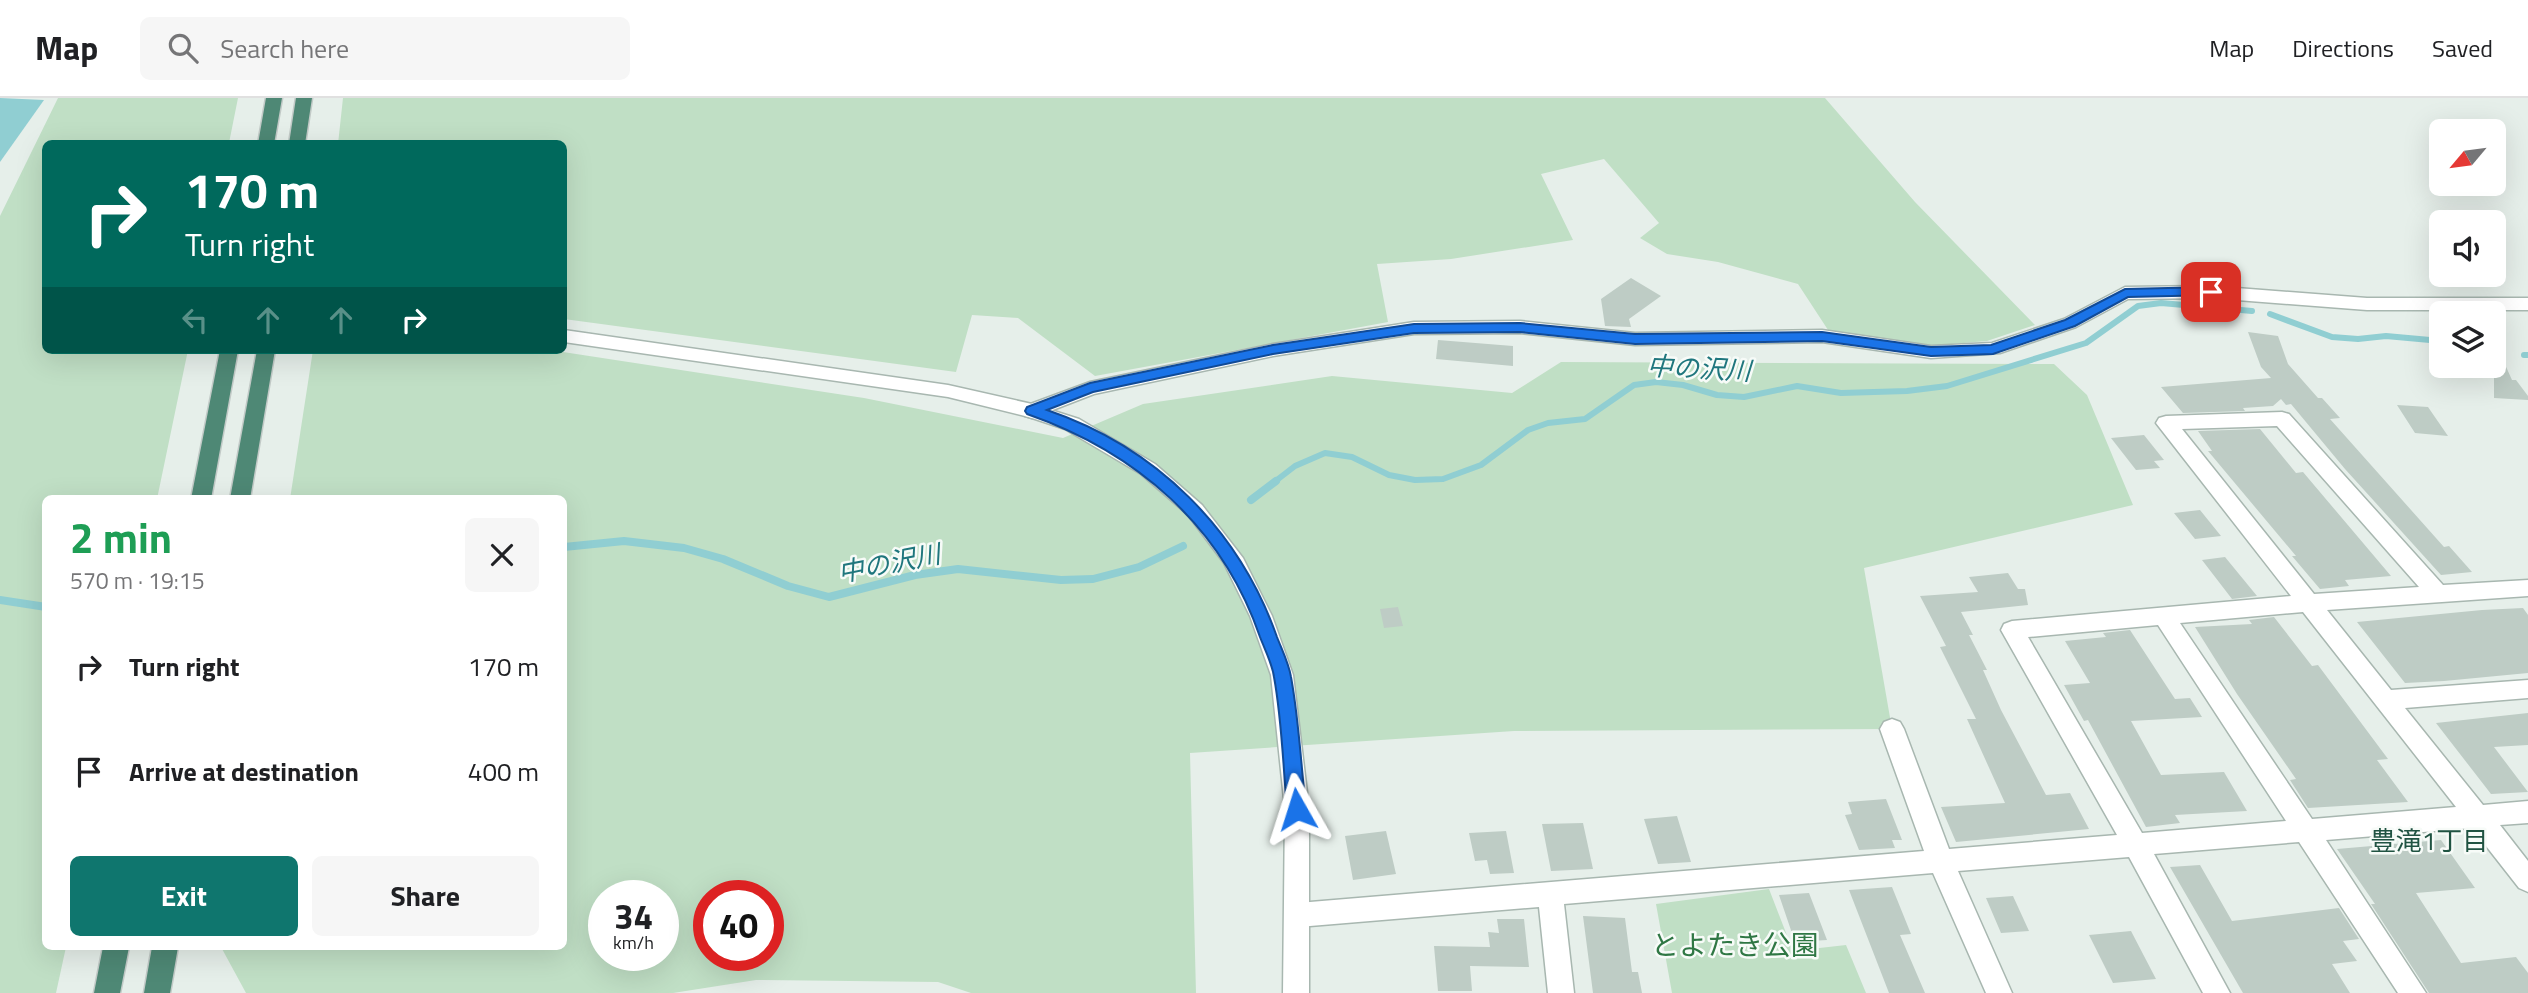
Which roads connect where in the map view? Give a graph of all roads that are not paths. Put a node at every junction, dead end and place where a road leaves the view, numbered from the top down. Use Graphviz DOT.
graph roads {
  1 [pos="275,98"];
  2 [pos="304,98"];
  3 [pos="268,140"];
  4 [pos="298,140"];
  5 [pos="2528,304"];
  6 [pos="567,336"];
  7 [pos="228,354"];
  8 [pos="265,354"];
  9 [pos="1032,411"];
  10 [pos="202,495"];
  11 [pos="241,495"];
  12 [pos="2528,588"];
  13 [pos="2439,594"];
  14 [pos="2307,603"];
  15 [pos="2165,618"];
  16 [pos="2528,689"];
  17 [pos="2384,700"];
  18 [pos="1892,729"];
  19 [pos="2528,812"];
  20 [pos="2476,816"];
  21 [pos="2307,830"];
  22 [pos="2135,844"];
  23 [pos="1940,860"];
  24 [pos="2528,880"];
  25 [pos="1550,892"];
  26 [pos="1298,915"];
  27 [pos="115,950"];
  28 [pos="164,950"];
  29 [pos="107,993"];
  30 [pos="157,993"];
  31 [pos="1296,993"];
  32 [pos="1561,993"];
  33 [pos="1999,993"];
  34 [pos="2217,993"];
  35 [pos="2413,993"];
  1 -- 3 [label="highway"];
  2 -- 4 [label="highway"];
  5 -- 9 [label="street"];
  6 -- 9 [label="street"];
  7 -- 10 [label="highway"];
  8 -- 11 [label="highway"];
  9 -- 26 [label="street"];
  12 -- 13 [label="street"];
  13 -- 14 [label="street"];
  13 -- 14 [label="street"];
  14 -- 15 [label="street"];
  14 -- 17 [label="street"];
  15 -- 21 [label="street"];
  15 -- 22 [label="street"];
  16 -- 17 [label="street"];
  17 -- 20 [label="street"];
  18 -- 23 [label="street"];
  19 -- 20 [label="street"];
  20 -- 21 [label="street"];
  20 -- 24 [label="street"];
  21 -- 22 [label="street"];
  21 -- 35 [label="street"];
  22 -- 23 [label="street"];
  22 -- 34 [label="street"];
  23 -- 25 [label="street"];
  23 -- 33 [label="street"];
  25 -- 26 [label="street"];
  25 -- 32 [label="street"];
  26 -- 31 [label="street"];
  27 -- 29 [label="highway"];
  28 -- 30 [label="highway"];
}
